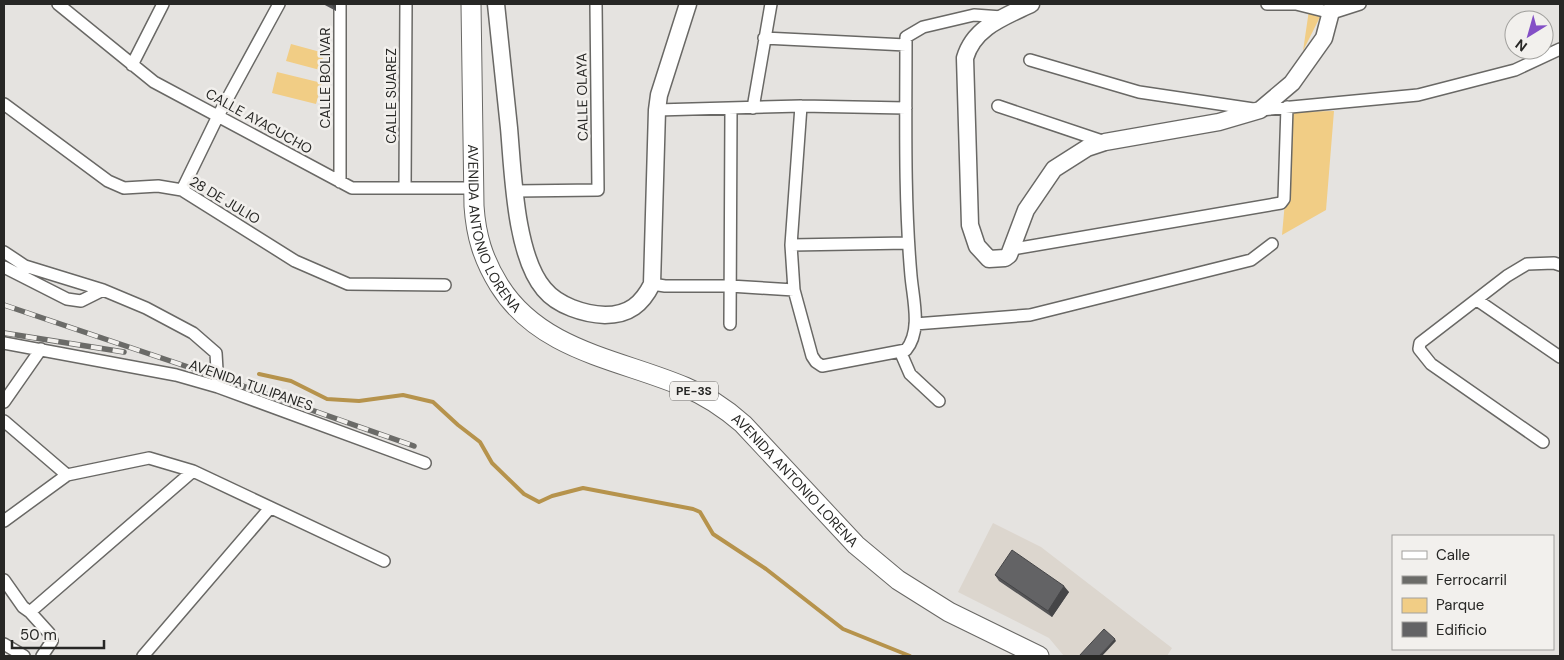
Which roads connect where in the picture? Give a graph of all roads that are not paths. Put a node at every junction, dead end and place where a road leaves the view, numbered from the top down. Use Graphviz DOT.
graph roads {
  1 [pos="58,4"];
  2 [pos="163,4"];
  3 [pos="279,4"];
  4 [pos="340,4"];
  5 [pos="406,4"];
  6 [pos="471,4"];
  7 [pos="496,4"];
  8 [pos="596,4"];
  9 [pos="688,4"];
  10 [pos="771,4"];
  11 [pos="1031,4"];
  12 [pos="1267,4"];
  13 [pos="1360,4"];
  14 [pos="72,8"];
  15 [pos="1333,8"];
  16 [pos="1002,17"];
  17 [pos="764,38"];
  18 [pos="906,45"];
  19 [pos="1560,49"];
  20 [pos="1030,60"];
  21 [pos="132,65"];
  22 [pos="4,104"];
  23 [pos="801,106"];
  24 [pos="998,106"];
  25 [pos="1287,107"];
  26 [pos="753,108"];
  27 [pos="906,108"];
  28 [pos="731,109"];
  29 [pos="657,110"];
  30 [pos="1260,110"];
  31 [pos="218,116"];
  32 [pos="1105,142"];
  33 [pos="340,182"];
  34 [pos="405,188"];
  35 [pos="474,188"];
  36 [pos="182,190"];
  37 [pos="515,191"];
  38 [pos="908,243"];
  39 [pos="1272,244"];
  40 [pos="790,245"];
  41 [pos="1013,249"];
  42 [pos="4,252"];
  43 [pos="1560,265"];
  44 [pos="4,267"];
  45 [pos="652,284"];
  46 [pos="445,285"];
  47 [pos="730,286"];
  48 [pos="103,290"];
  49 [pos="794,290"];
  50 [pos="1477,300"];
  51 [pos="730,324"];
  52 [pos="915,324"];
  53 [pos="4,343"];
  54 [pos="41,349"];
  55 [pos="900,351"];
  56 [pos="1560,356"];
  57 [pos="218,387"];
  58 [pos="939,401"];
  59 [pos="4,402"];
  60 [pos="4,421"];
  61 [pos="1543,442"];
  62 [pos="425,464"];
  63 [pos="193,471"];
  64 [pos="67,475"];
  65 [pos="270,508"];
  66 [pos="4,521"];
  67 [pos="384,561"];
  68 [pos="4,580"];
  69 [pos="30,612"];
  70 [pos="4,644"];
  71 [pos="24,656"];
  72 [pos="42,656"];
  73 [pos="143,656"];
  74 [pos="1039,656"];
  1 -- 14 [label="street, CALLE AYACUCHO"];
  2 -- 21 [label="street"];
  3 -- 31 [label="street"];
  4 -- 33 [label="street, CALLE BOLIVAR"];
  5 -- 34 [label="street, CALLE SUAREZ"];
  6 -- 35 [label="highway, AVENIDA ANTONIO LORENA / PE-3S"];
  7 -- 37 [label="main road"];
  8 -- 37 [label="street, CALLE OLAYA"];
  9 -- 29 [label="main road"];
  10 -- 17 [label="street"];
  11 -- 16 [label="main road"];
  12 -- 15 [label="street"];
  13 -- 15 [label="street"];
  14 -- 21 [label="street, CALLE AYACUCHO"];
  15 -- 30 [label="main road"];
  16 -- 18 [label="street"];
  16 -- 41 [label="main road"];
  17 -- 18 [label="street"];
  17 -- 26 [label="street"];
  18 -- 27 [label="street"];
  19 -- 25 [label="street"];
  20 -- 30 [label="street"];
  21 -- 31 [label="street, CALLE AYACUCHO"];
  22 -- 36 [label="street, 28 DE JULIO"];
  23 -- 26 [label="street"];
  23 -- 27 [label="street"];
  23 -- 40 [label="street"];
  24 -- 32 [label="street"];
  25 -- 30 [label="street"];
  25 -- 41 [label="street"];
  26 -- 28 [label="street"];
  27 -- 38 [label="street"];
  28 -- 29 [label="street"];
  28 -- 47 [label="street"];
  29 -- 45 [label="main road"];
  30 -- 32 [label="main road"];
  31 -- 33 [label="street, CALLE AYACUCHO"];
  31 -- 36 [label="street"];
  32 -- 41 [label="main road"];
  33 -- 34 [label="street, CALLE AYACUCHO"];
  34 -- 35 [label="street, CALLE AYACUCHO"];
  35 -- 74 [label="highway, AVENIDA ANTONIO LORENA / PE-3S"];
  36 -- 46 [label="street, 28 DE JULIO"];
  37 -- 45 [label="main road"];
  38 -- 40 [label="street"];
  38 -- 52 [label="street"];
  39 -- 52 [label="street"];
  40 -- 49 [label="street"];
  42 -- 48 [label="street"];
  43 -- 50 [label="street"];
  44 -- 48 [label="street"];
  45 -- 47 [label="street"];
  47 -- 49 [label="street"];
  47 -- 51 [label="street"];
  48 -- 57 [label="street"];
  49 -- 55 [label="street"];
  50 -- 56 [label="street"];
  50 -- 61 [label="street"];
  52 -- 55 [label="street"];
  53 -- 54 [label="street, AVENIDA TULIPANES"];
  54 -- 57 [label="street, AVENIDA TULIPANES"];
  54 -- 59 [label="street"];
  55 -- 58 [label="street"];
  57 -- 62 [label="street, AVENIDA TULIPANES"];
  60 -- 64 [label="street"];
  63 -- 64 [label="street"];
  63 -- 65 [label="street"];
  63 -- 69 [label="street"];
  64 -- 66 [label="street"];
  65 -- 67 [label="street"];
  65 -- 73 [label="street"];
  68 -- 69 [label="street"];
  69 -- 72 [label="street"];
  70 -- 71 [label="street"];
}
